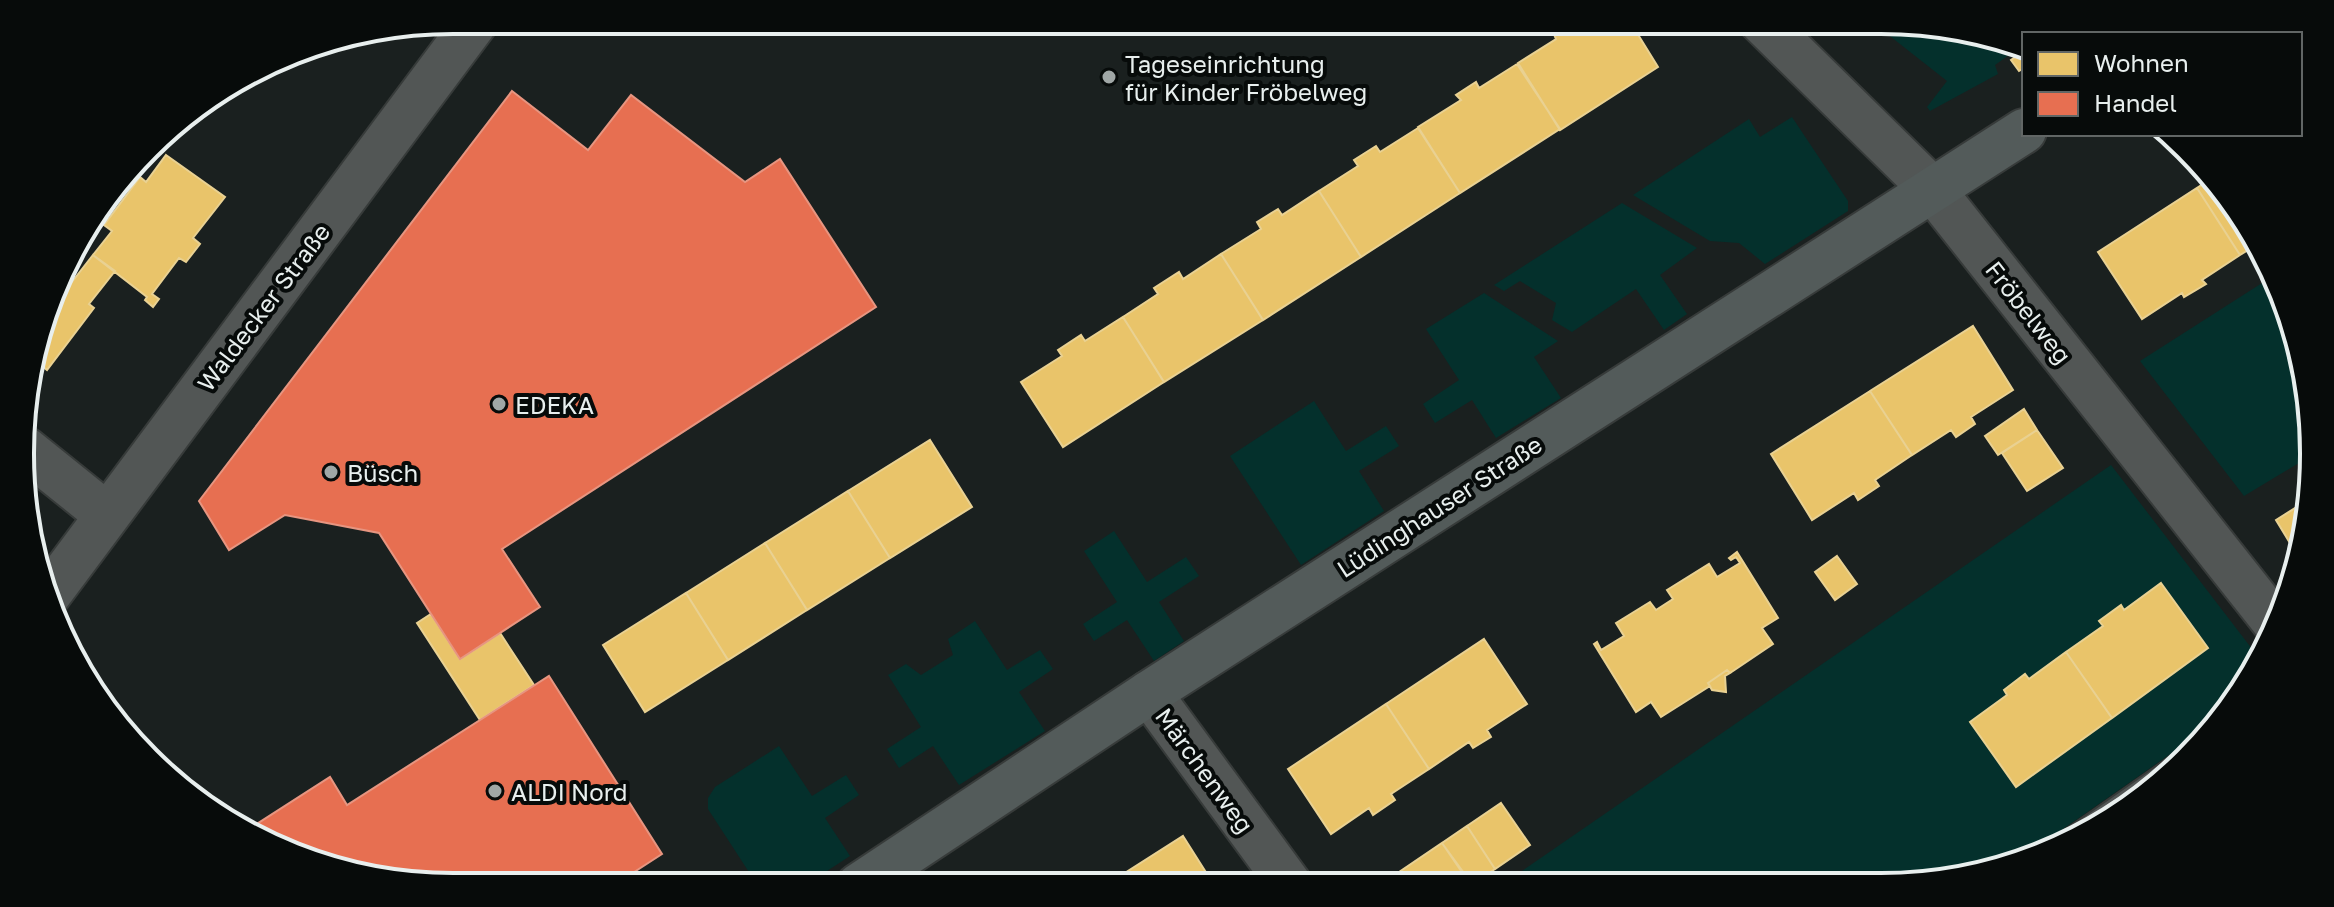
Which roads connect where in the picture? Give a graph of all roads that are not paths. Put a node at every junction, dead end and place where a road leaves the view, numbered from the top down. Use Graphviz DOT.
graph roads {
  1 [pos="467,34"];
  2 [pos="1774,34"];
  3 [pos="2022,132"];
  4 [pos="1932,189"];
  5 [pos="34,456"];
  6 [pos="107,515"];
  7 [pos="55,586"];
  8 [pos="2268,614"];
  9 [pos="1149,693"];
  10 [pos="878,873"];
  11 [pos="1281,873"];
  1 -- 6 [label="street, Waldecker Straße"];
  2 -- 4 [label="street, Fröbelweg"];
  3 -- 4 [label="street, Lüdinghauser Straße"];
  4 -- 8 [label="street, Fröbelweg"];
  4 -- 9 [label="street, Lüdinghauser Straße"];
  5 -- 6 [label="street"];
  6 -- 7 [label="street, Waldecker Straße"];
  9 -- 10 [label="street, Lüdinghauser Straße"];
  9 -- 11 [label="street, Märchenweg"];
}
